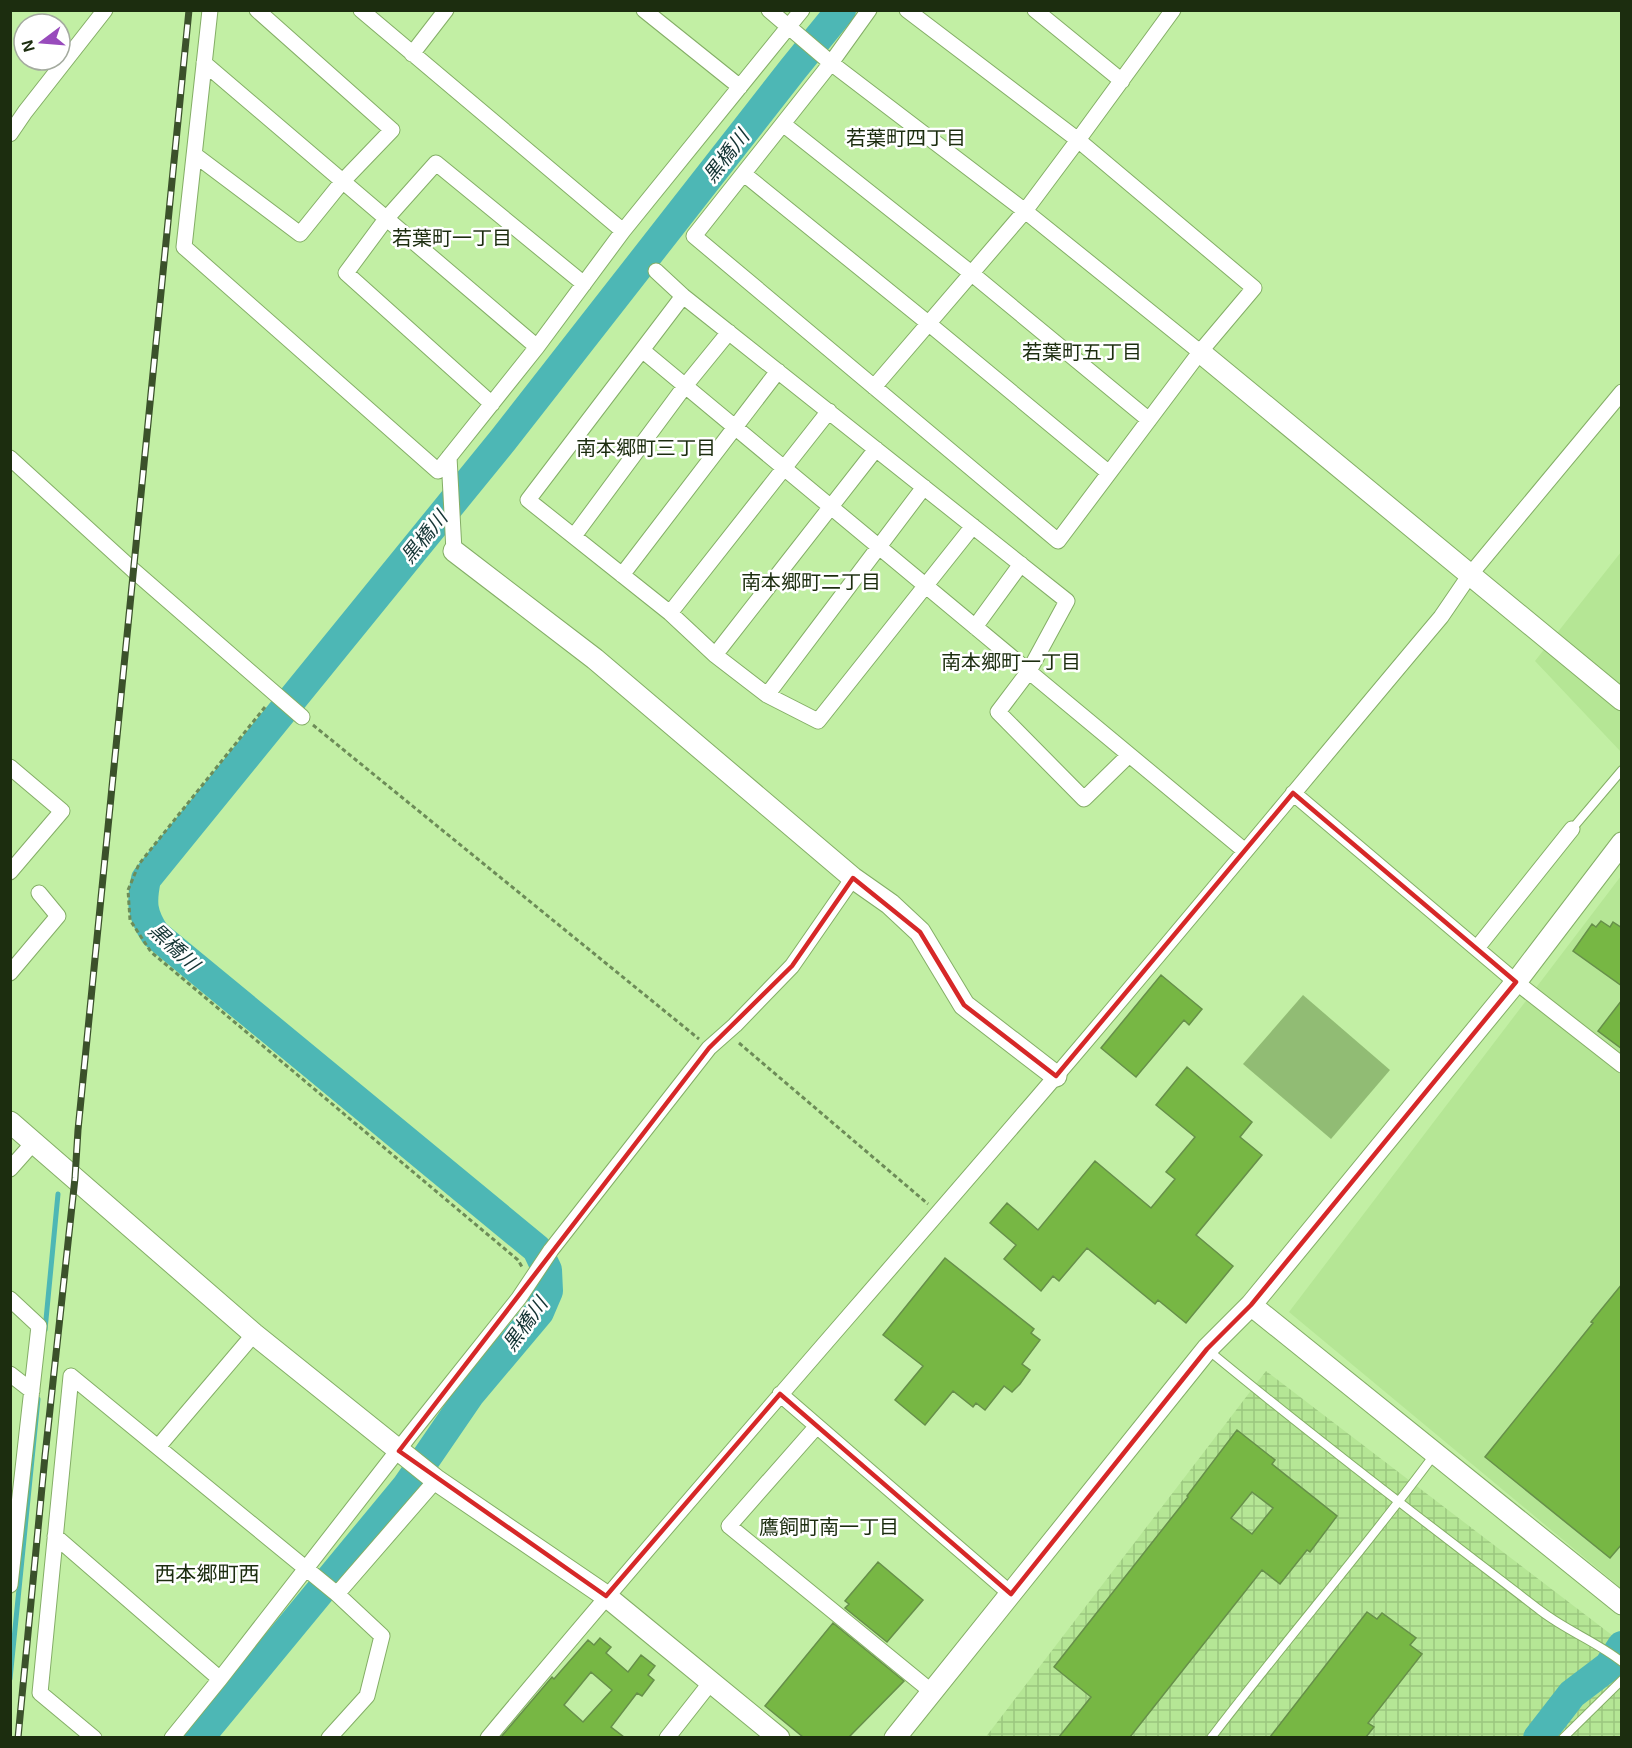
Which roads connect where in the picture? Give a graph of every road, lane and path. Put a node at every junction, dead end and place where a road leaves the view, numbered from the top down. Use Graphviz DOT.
graph roads {
  1 [pos="105,10"];
  2 [pos="210,10"];
  3 [pos="257,10"];
  4 [pos="361,10"];
  5 [pos="446,10"];
  6 [pos="644,10"];
  7 [pos="769,10"];
  8 [pos="801,10"];
  9 [pos="869,10"];
  10 [pos="907,10"];
  11 [pos="1035,10"];
  12 [pos="1173,10"];
  13 [pos="790,27"];
  14 [pos="412,54"];
  15 [pos="204,63"];
  16 [pos="831,63"];
  17 [pos="1122,81"];
  18 [pos="740,87"];
  19 [pos="783,124"];
  20 [pos="10,134"];
  21 [pos="1078,140"];
  22 [pos="195,155"];
  23 [pos="744,174"];
  24 [pos="342,182"];
  25 [pos="1025,211"];
  26 [pos="386,219"];
  27 [pos="623,231"];
  28 [pos="656,271"];
  29 [pos="971,273"];
  30 [pos="584,284"];
  31 [pos="683,296"];
  32 [pos="928,323"];
  33 [pos="729,332"];
  34 [pos="537,347"];
  35 [pos="642,350"];
  36 [pos="1200,352"];
  37 [pos="778,371"];
  38 [pos="685,386"];
  39 [pos="874,387"];
  40 [pos="1622,392"];
  41 [pos="492,404"];
  42 [pos="829,411"];
  43 [pos="1149,420"];
  44 [pos="735,427"];
  45 [pos="876,449"];
  46 [pos="449,457"];
  47 [pos="10,458"];
  48 [pos="785,469"];
  49 [pos="1109,473"];
  50 [pos="924,487"];
  51 [pos="831,507"];
  52 [pos="974,526"];
  53 [pos="574,536"];
  54 [pos="879,547"];
  55 [pos="454,551"];
  56 [pos="1021,564"];
  57 [pos="622,575"];
  58 [pos="1470,576"];
  59 [pos="925,585"];
  60 [pos="670,613"];
  61 [pos="975,627"];
  62 [pos="715,655"];
  63 [pos="1029,671"];
  64 [pos="767,696"];
  65 [pos="278,697"];
  66 [pos="1622,700"];
  67 [pos="302,717"];
  68 [pos="1129,755"];
  69 [pos="10,767"];
  70 [pos="1622,770"];
  71 [pos="1293,793"];
  72 [pos="1572,830"];
  73 [pos="1622,843"];
  74 [pos="1245,851"];
  75 [pos="10,872"];
  76 [pos="853,878"];
  77 [pos="39,893"];
  78 [pos="1477,948"];
  79 [pos="10,973"];
  80 [pos="1516,982"];
  81 [pos="724,1034"];
  82 [pos="709,1048"];
  83 [pos="1622,1065"];
  84 [pos="1056,1076"];
  85 [pos="10,1122"];
  86 [pos="34,1142"];
  87 [pos="10,1169"];
  88 [pos="938,1212"];
  89 [pos="530,1280"];
  90 [pos="10,1299"];
  91 [pos="1251,1305"];
  92 [pos="254,1334"];
  93 [pos="1207,1349"];
  94 [pos="10,1374"];
  95 [pos="32,1391"];
  96 [pos="780,1394"];
  97 [pos="817,1426"];
  98 [pos="158,1447"];
  99 [pos="399,1451"];
  100 [pos="1435,1454"];
  101 [pos="436,1480"];
  102 [pos="15,1497"];
  103 [pos="1399,1502"];
  104 [pos="55,1536"];
  105 [pos="306,1570"];
  106 [pos="10,1585"];
  107 [pos="337,1594"];
  108 [pos="1011,1594"];
  109 [pos="606,1596"];
  110 [pos="1622,1604"];
  111 [pos="1620,1661"];
  112 [pos="220,1679"];
  113 [pos="1622,1680"];
  114 [pos="711,1682"];
  115 [pos="932,1692"];
  116 [pos="94,1737"];
  117 [pos="174,1737"];
  118 [pos="329,1737"];
  119 [pos="488,1737"];
  120 [pos="667,1737"];
  121 [pos="779,1737"];
  122 [pos="896,1737"];
  123 [pos="1211,1737"];
  124 [pos="1563,1737"];
  1 -- 20 [label="street"];
  2 -- 15 [label="street"];
  3 -- 24 [label="street"];
  4 -- 14 [label="street"];
  5 -- 14 [label="street"];
  6 -- 18 [label="street"];
  7 -- 13 [label="street"];
  8 -- 13 [label="street"];
  9 -- 16 [label="street"];
  10 -- 21 [label="street"];
  11 -- 17 [label="street"];
  12 -- 17 [label="street"];
  13 -- 16 [label="street"];
  13 -- 18 [label="street"];
  14 -- 27 [label="street"];
  15 -- 22 [label="street"];
  15 -- 24 [label="street"];
  16 -- 19 [label="street"];
  16 -- 25 [label="street"];
  17 -- 21 [label="street"];
  18 -- 27 [label="street"];
  19 -- 23 [label="street"];
  19 -- 29 [label="street"];
  21 -- 25 [label="street"];
  21 -- 36 [label="street"];
  22 -- 24 [label="street"];
  22 -- 46 [label="street"];
  23 -- 32 [label="street"];
  23 -- 39 [label="street"];
  24 -- 26 [label="street"];
  25 -- 29 [label="street"];
  25 -- 36 [label="street"];
  26 -- 30 [label="street"];
  26 -- 34 [label="street"];
  26 -- 41 [label="street"];
  27 -- 30 [label="street"];
  28 -- 31 [label="street"];
  29 -- 32 [label="street"];
  29 -- 43 [label="street"];
  30 -- 34 [label="street"];
  31 -- 33 [label="street"];
  31 -- 35 [label="street"];
  32 -- 39 [label="street"];
  32 -- 49 [label="street"];
  33 -- 37 [label="street"];
  33 -- 38 [label="street"];
  34 -- 41 [label="street"];
  35 -- 38 [label="street"];
  35 -- 53 [label="street"];
  36 -- 43 [label="street"];
  36 -- 58 [label="street"];
  37 -- 42 [label="street"];
  37 -- 44 [label="street"];
  38 -- 44 [label="street"];
  38 -- 53 [label="street"];
  39 -- 49 [label="street"];
  40 -- 58 [label="street"];
  41 -- 46 [label="street"];
  42 -- 45 [label="street"];
  42 -- 48 [label="street"];
  43 -- 49 [label="street"];
  44 -- 48 [label="street"];
  44 -- 57 [label="street"];
  45 -- 50 [label="street"];
  45 -- 51 [label="street"];
  46 -- 55 [label="street"];
  47 -- 65 [label="street"];
  48 -- 51 [label="street"];
  48 -- 60 [label="street"];
  50 -- 52 [label="street"];
  50 -- 54 [label="street"];
  51 -- 54 [label="street"];
  51 -- 62 [label="street"];
  52 -- 56 [label="street"];
  52 -- 59 [label="street"];
  53 -- 57 [label="street"];
  54 -- 59 [label="street"];
  54 -- 64 [label="street"];
  55 -- 76 [label="street"];
  56 -- 61 [label="street"];
  56 -- 63 [label="street"];
  57 -- 60 [label="street"];
  58 -- 66 [label="street"];
  58 -- 71 [label="street"];
  59 -- 61 [label="street"];
  59 -- 64 [label="street"];
  60 -- 62 [label="street"];
  61 -- 63 [label="street"];
  62 -- 64 [label="street"];
  63 -- 68 [label="street"];
  63 -- 68 [label="street"];
  65 -- 67 [label="street"];
  65 -- 89 [label="path"];
  67 -- 82 [label="path"];
  68 -- 74 [label="street"];
  69 -- 75 [label="street"];
  70 -- 72 [label="lane"];
  71 -- 74 [label="street"];
  71 -- 78 [label="street"];
  72 -- 78 [label="street"];
  73 -- 80 [label="street"];
  74 -- 84 [label="street"];
  76 -- 81 [label="street"];
  76 -- 84 [label="street"];
  77 -- 79 [label="street"];
  78 -- 80 [label="street"];
  80 -- 83 [label="street"];
  80 -- 91 [label="street"];
  81 -- 82 [label="street"];
  81 -- 88 [label="path"];
  82 -- 89 [label="street"];
  84 -- 88 [label="street"];
  85 -- 86 [label="street"];
  86 -- 87 [label="street"];
  86 -- 92 [label="street"];
  88 -- 96 [label="street"];
  89 -- 99 [label="street"];
  90 -- 95 [label="street"];
  91 -- 93 [label="street"];
  91 -- 100 [label="street"];
  92 -- 98 [label="street"];
  92 -- 99 [label="street"];
  93 -- 103 [label="lane"];
  93 -- 108 [label="street"];
  94 -- 95 [label="street"];
  95 -- 102 [label="street"];
  96 -- 97 [label="street"];
  96 -- 109 [label="street"];
  97 -- 108 [label="street"];
  97 -- 115 [label="street"];
  98 -- 104 [label="street"];
  98 -- 105 [label="street"];
  99 -- 101 [label="street"];
  99 -- 105 [label="street"];
  100 -- 103 [label="lane"];
  100 -- 110 [label="street"];
  101 -- 107 [label="street"];
  101 -- 109 [label="street"];
  102 -- 106 [label="street"];
  103 -- 111 [label="lane"];
  103 -- 123 [label="lane"];
  104 -- 112 [label="street"];
  104 -- 116 [label="street"];
  105 -- 107 [label="street"];
  105 -- 112 [label="street"];
  107 -- 118 [label="street"];
  108 -- 115 [label="street"];
  109 -- 114 [label="street"];
  109 -- 119 [label="street"];
  112 -- 117 [label="street"];
  113 -- 124 [label="lane"];
  114 -- 120 [label="street"];
  114 -- 121 [label="street"];
  115 -- 122 [label="street"];
}
